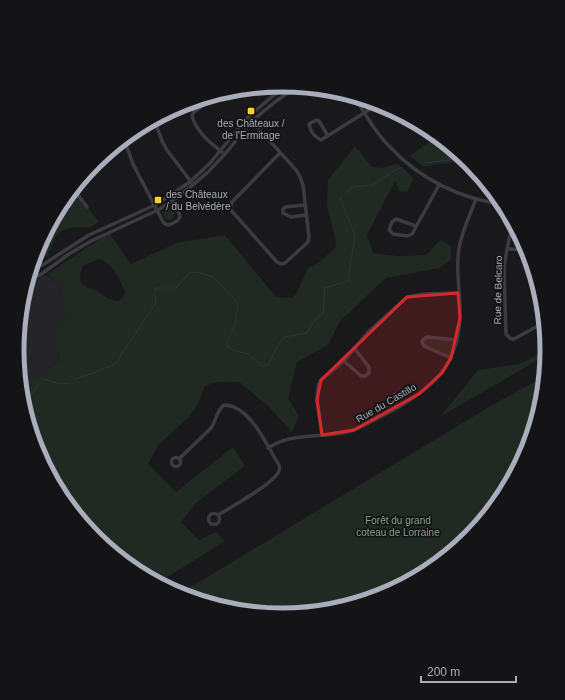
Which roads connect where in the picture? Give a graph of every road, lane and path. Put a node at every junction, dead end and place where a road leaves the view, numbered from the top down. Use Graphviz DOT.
graph roads {
  1 [pos="278,92"];
  2 [pos="289,92"];
  3 [pos="206,103"];
  4 [pos="358,103"];
  5 [pos="373,108"];
  6 [pos="365,114"];
  7 [pos="248,117"];
  8 [pos="252,121"];
  9 [pos="156,124"];
  10 [pos="328,136"];
  11 [pos="126,144"];
  12 [pos="220,151"];
  13 [pos="280,153"];
  14 [pos="225,154"];
  15 [pos="192,183"];
  16 [pos="439,185"];
  17 [pos="77,193"];
  18 [pos="476,199"];
  19 [pos="172,201"];
  20 [pos="494,202"];
  21 [pos="155,205"];
  22 [pos="305,205"];
  23 [pos="87,207"];
  24 [pos="158,210"];
  25 [pos="306,215"];
  26 [pos="416,226"];
  27 [pos="511,230"];
  28 [pos="507,249"];
  29 [pos="520,250"];
  30 [pos="38,267"];
  31 [pos="35,277"];
  32 [pos="458,293"];
  33 [pos="540,325"];
  34 [pos="457,340"];
  35 [pos="354,348"];
  36 [pos="451,358"];
  37 [pos="344,361"];
  38 [pos="322,435"];
  39 [pos="268,448"];
  40 [pos="179,459"];
  41 [pos="218,515"];
  1 -- 7 [label="street"];
  2 -- 8 [label="street"];
  3 -- 12 [label="street"];
  4 -- 6 [label="street"];
  5 -- 6 [label="street"];
  6 -- 10 [label="street"];
  6 -- 16 [label="street"];
  7 -- 8 [label="street"];
  7 -- 12 [label="street"];
  8 -- 13 [label="street"];
  8 -- 14 [label="street"];
  9 -- 15 [label="street"];
  10 -- 10 [label="street"];
  11 -- 21 [label="street"];
  12 -- 14 [label="street"];
  12 -- 15 [label="street"];
  13 -- 22 [label="street"];
  13 -- 25 [label="street"];
  14 -- 15 [label="street"];
  15 -- 19 [label="street"];
  15 -- 21 [label="street"];
  16 -- 18 [label="street"];
  16 -- 26 [label="street"];
  17 -- 23 [label="street"];
  18 -- 20 [label="street"];
  18 -- 32 [label="street, Rue du Castillo"];
  19 -- 24 [label="street"];
  19 -- 24 [label="street"];
  21 -- 24 [label="street"];
  21 -- 30 [label="street"];
  22 -- 25 [label="street"];
  22 -- 25 [label="street"];
  24 -- 31 [label="street"];
  26 -- 26 [label="street"];
  27 -- 28 [label="street, Rue de Belcaro"];
  28 -- 29 [label="street, Rue de Belcaro"];
  28 -- 33 [label="street, Rue de Belcaro"];
  32 -- 34 [label="street, Rue du Castillo"];
  32 -- 35 [label="street"];
  34 -- 36 [label="street, Rue du Castillo"];
  34 -- 36 [label="street"];
  35 -- 37 [label="street"];
  35 -- 37 [label="street"];
  36 -- 38 [label="street, Rue du Castillo"];
  37 -- 38 [label="street"];
  38 -- 39 [label="street, Rue du Castillo"];
  39 -- 40 [label="street"];
  39 -- 41 [label="street"];
}
